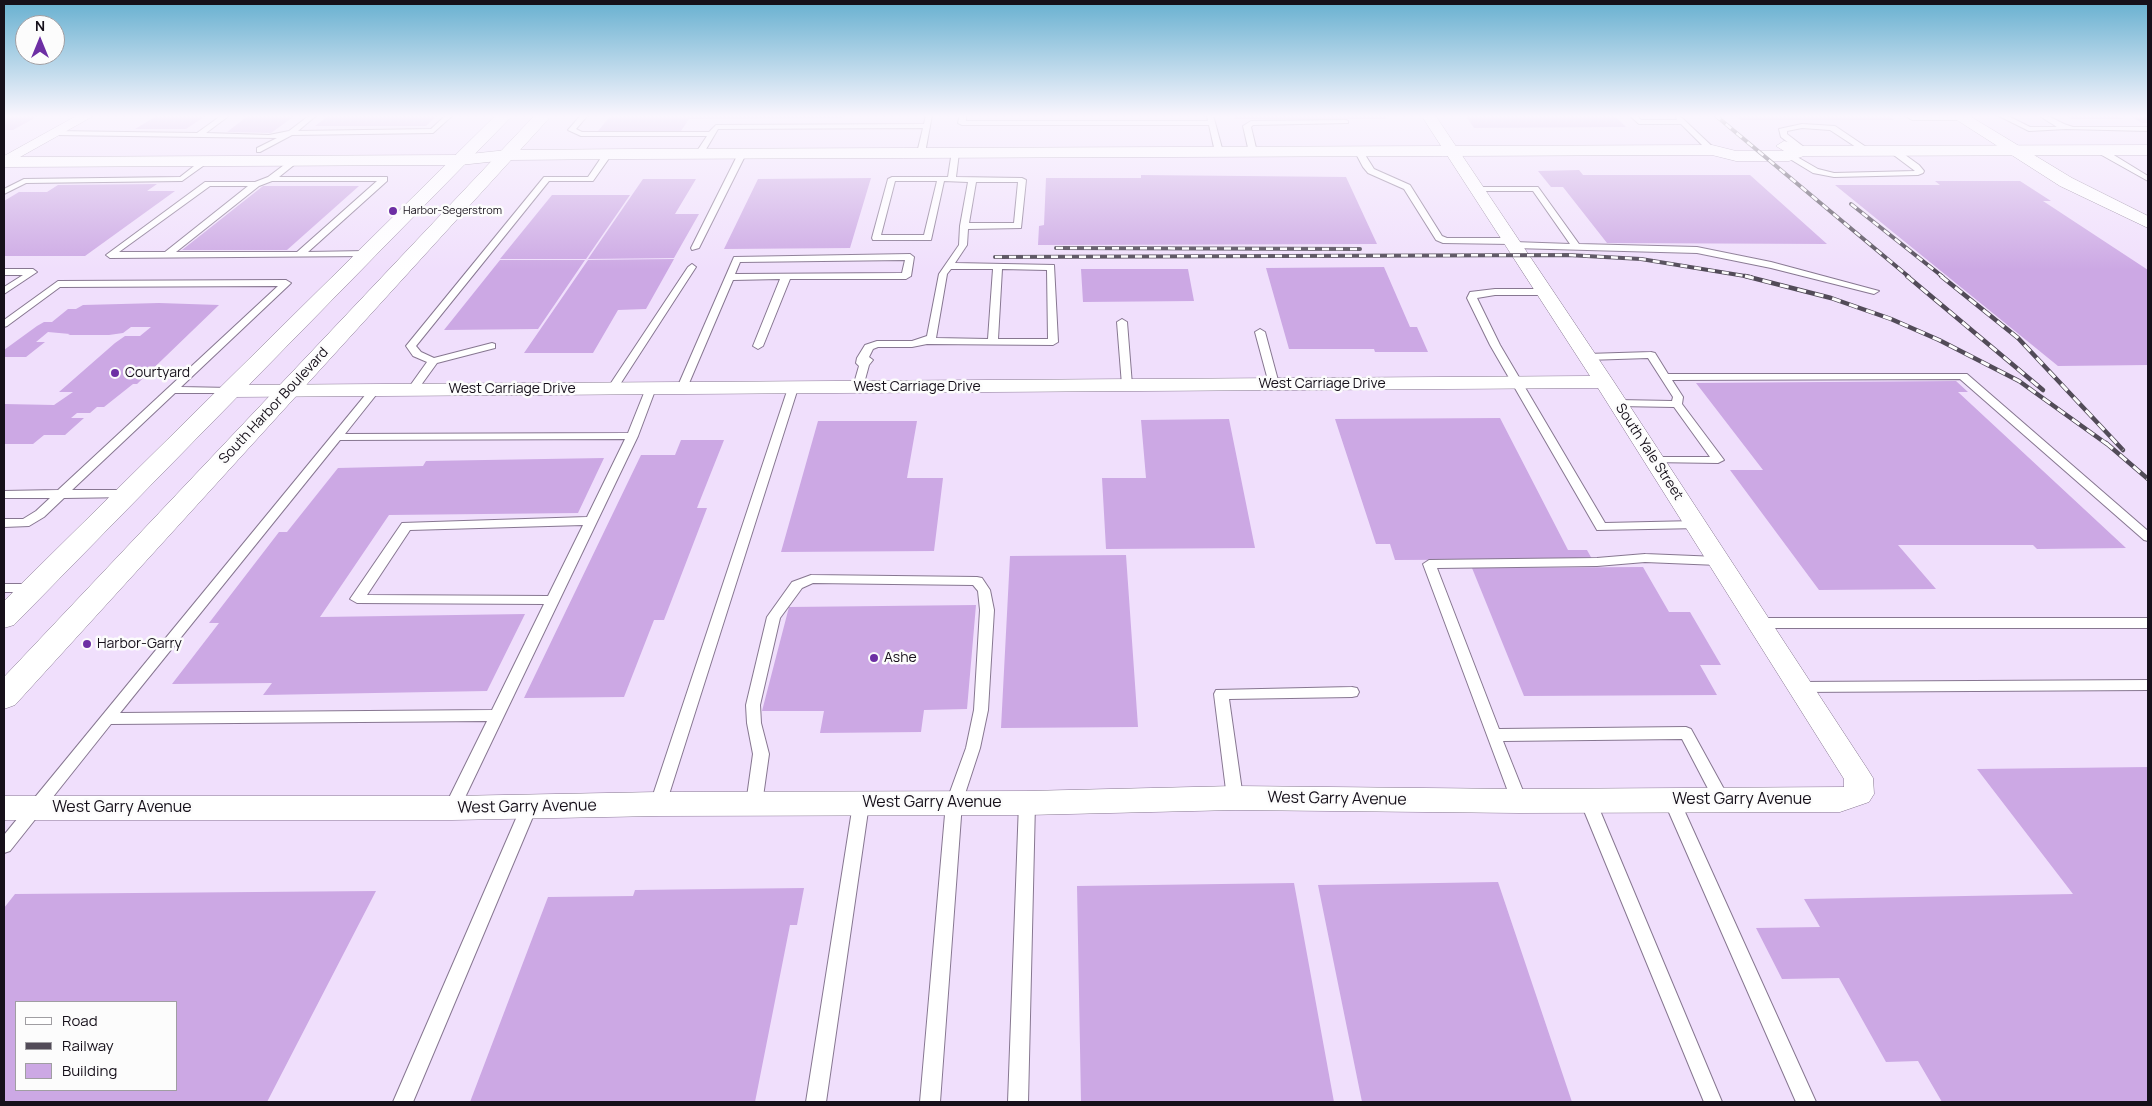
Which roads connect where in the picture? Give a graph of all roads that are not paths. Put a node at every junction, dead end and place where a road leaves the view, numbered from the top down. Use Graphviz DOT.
graph roads {
  1 [pos="199,167"];
  2 [pos="287,167"];
  3 [pos="453,167"];
  4 [pos="496,167"];
  5 [pos="599,167"];
  6 [pos="736,167"];
  7 [pos="953,167"];
  8 [pos="1366,167"];
  9 [pos="1461,167"];
  10 [pos="1812,167"];
  11 [pos="1915,167"];
  12 [pos="2042,167"];
  13 [pos="2128,167"];
  14 [pos="271,179"];
  15 [pos="941,179"];
  16 [pos="952,179"];
  17 [pos="2148,179"];
  18 [pos="972,180"];
  19 [pos="256,184"];
  20 [pos="1476,189"];
  21 [pos="4,192"];
  22 [pos="2148,223"];
  23 [pos="964,226"];
  24 [pos="917,238"];
  25 [pos="1512,243"];
  26 [pos="1575,245"];
  27 [pos="695,248"];
  28 [pos="300,254"];
  29 [pos="366,254"];
  30 [pos="167,255"];
  31 [pos="910,258"];
  32 [pos="692,266"];
  33 [pos="948,266"];
  34 [pos="998,267"];
  35 [pos="4,272"];
  36 [pos="786,276"];
  37 [pos="730,277"];
  38 [pos="1874,291"];
  39 [pos="4,292"];
  40 [pos="1544,292"];
  41 [pos="1122,322"];
  42 [pos="4,324"];
  43 [pos="1260,332"];
  44 [pos="927,341"];
  45 [pos="993,342"];
  46 [pos="492,346"];
  47 [pos="758,346"];
  48 [pos="1587,356"];
  49 [pos="433,361"];
  50 [pos="1666,377"];
  51 [pos="1604,382"];
  52 [pos="1517,383"];
  53 [pos="1274,384"];
  54 [pos="1127,385"];
  55 [pos="858,387"];
  56 [pos="651,388"];
  57 [pos="682,388"];
  58 [pos="793,388"];
  59 [pos="612,389"];
  60 [pos="172,390"];
  61 [pos="375,390"];
  62 [pos="412,390"];
  63 [pos="230,391"];
  64 [pos="288,391"];
  65 [pos="1618,403"];
  66 [pos="1677,404"];
  67 [pos="632,436"];
  68 [pos="338,438"];
  69 [pos="1654,460"];
  70 [pos="4,494"];
  71 [pos="60,494"];
  72 [pos="127,494"];
  73 [pos="590,522"];
  74 [pos="4,523"];
  75 [pos="1696,526"];
  76 [pos="2148,537"];
  77 [pos="1718,561"];
  78 [pos="4,588"];
  79 [pos="33,588"];
  80 [pos="552,600"];
  81 [pos="4,618"];
  82 [pos="1758,623"];
  83 [pos="2148,623"];
  84 [pos="1798,686"];
  85 [pos="2148,686"];
  86 [pos="1352,692"];
  87 [pos="4,696"];
  88 [pos="497,715"];
  89 [pos="109,719"];
  90 [pos="1494,735"];
  91 [pos="1859,794"];
  92 [pos="1235,798"];
  93 [pos="1588,800"];
  94 [pos="1672,800"];
  95 [pos="1722,800"];
  96 [pos="1519,801"];
  97 [pos="954,803"];
  98 [pos="1027,803"];
  99 [pos="658,804"];
  100 [pos="754,804"];
  101 [pos="861,804"];
  102 [pos="529,807"];
  103 [pos="4,808"];
  104 [pos="35,808"];
  105 [pos="452,808"];
  106 [pos="4,846"];
  107 [pos="1713,1101"];
  108 [pos="403,1102"];
  109 [pos="816,1102"];
  110 [pos="930,1102"];
  111 [pos="1018,1102"];
  112 [pos="1806,1102"];
  1 -- 21 [label="lane"];
  2 -- 14 [label="lane"];
  3 -- 29 [label="main road"];
  4 -- 64 [label="main road, South Harbor Boulevard"];
  5 -- 49 [label="lane"];
  6 -- 27 [label="lane"];
  7 -- 16 [label="lane"];
  8 -- 25 [label="lane"];
  9 -- 20 [label="street, South Yale Street"];
  10 -- 11 [label="lane"];
  12 -- 22 [label="main road"];
  13 -- 17 [label="lane"];
  14 -- 19 [label="lane"];
  14 -- 28 [label="lane"];
  15 -- 16 [label="lane"];
  15 -- 24 [label="lane"];
  15 -- 24 [label="lane"];
  16 -- 18 [label="lane"];
  18 -- 23 [label="lane"];
  18 -- 23 [label="lane"];
  19 -- 30 [label="lane"];
  19 -- 30 [label="lane"];
  20 -- 25 [label="street, South Yale Street"];
  20 -- 26 [label="lane"];
  23 -- 33 [label="lane"];
  24 -- 31 [label="lane"];
  25 -- 26 [label="lane"];
  25 -- 40 [label="street, South Yale Street"];
  26 -- 38 [label="lane"];
  28 -- 29 [label="lane"];
  28 -- 30 [label="lane"];
  29 -- 63 [label="main road"];
  31 -- 36 [label="lane"];
  31 -- 37 [label="lane"];
  32 -- 59 [label="lane"];
  33 -- 34 [label="lane"];
  33 -- 44 [label="lane"];
  34 -- 45 [label="lane"];
  34 -- 45 [label="lane"];
  35 -- 39 [label="lane"];
  36 -- 37 [label="lane"];
  36 -- 47 [label="lane"];
  37 -- 57 [label="lane"];
  40 -- 48 [label="street, South Yale Street"];
  40 -- 52 [label="lane"];
  41 -- 54 [label="lane"];
  42 -- 60 [label="lane"];
  43 -- 53 [label="lane"];
  44 -- 45 [label="lane"];
  44 -- 55 [label="lane"];
  46 -- 49 [label="lane"];
  48 -- 50 [label="lane"];
  48 -- 51 [label="street, South Yale Street"];
  49 -- 62 [label="lane"];
  50 -- 66 [label="lane"];
  50 -- 76 [label="lane"];
  51 -- 52 [label="street, West Carriage Drive"];
  51 -- 65 [label="street, South Yale Street"];
  52 -- 53 [label="street, West Carriage Drive"];
  52 -- 75 [label="lane"];
  53 -- 54 [label="street, West Carriage Drive"];
  54 -- 55 [label="street, West Carriage Drive"];
  55 -- 58 [label="street, West Carriage Drive"];
  56 -- 57 [label="street, West Carriage Drive"];
  56 -- 59 [label="street, West Carriage Drive"];
  56 -- 67 [label="lane"];
  57 -- 58 [label="street, West Carriage Drive"];
  58 -- 99 [label="lane"];
  59 -- 62 [label="street, West Carriage Drive"];
  60 -- 63 [label="lane"];
  60 -- 71 [label="lane"];
  61 -- 62 [label="street, West Carriage Drive"];
  61 -- 64 [label="street, West Carriage Drive"];
  61 -- 68 [label="lane"];
  63 -- 64 [label="street, West Carriage Drive"];
  63 -- 72 [label="main road"];
  64 -- 87 [label="main road, South Harbor Boulevard"];
  65 -- 66 [label="lane"];
  65 -- 69 [label="street, South Yale Street"];
  66 -- 69 [label="lane"];
  67 -- 68 [label="lane"];
  67 -- 73 [label="lane"];
  68 -- 89 [label="lane"];
  69 -- 75 [label="street, South Yale Street"];
  70 -- 71 [label="lane"];
  71 -- 72 [label="lane"];
  71 -- 74 [label="lane"];
  72 -- 79 [label="main road"];
  73 -- 80 [label="lane"];
  73 -- 80 [label="lane"];
  75 -- 77 [label="street, South Yale Street"];
  77 -- 82 [label="street, South Yale Street"];
  77 -- 90 [label="lane"];
  78 -- 79 [label="lane"];
  79 -- 81 [label="main road"];
  80 -- 88 [label="lane"];
  82 -- 83 [label="lane"];
  82 -- 84 [label="street, South Yale Street"];
  84 -- 85 [label="lane"];
  84 -- 91 [label="street, South Yale Street"];
  86 -- 92 [label="lane"];
  88 -- 89 [label="lane"];
  88 -- 105 [label="lane"];
  89 -- 104 [label="lane"];
  90 -- 95 [label="lane"];
  90 -- 96 [label="lane"];
  91 -- 95 [label="street, West Garry Avenue"];
  92 -- 96 [label="street, West Garry Avenue"];
  92 -- 98 [label="street, West Garry Avenue"];
  93 -- 94 [label="street, West Garry Avenue"];
  93 -- 96 [label="street, West Garry Avenue"];
  93 -- 107 [label="lane"];
  94 -- 95 [label="street, West Garry Avenue"];
  94 -- 112 [label="lane"];
  97 -- 98 [label="street, West Garry Avenue"];
  97 -- 100 [label="lane"];
  97 -- 101 [label="street, West Garry Avenue"];
  97 -- 110 [label="lane"];
  98 -- 111 [label="lane"];
  99 -- 100 [label="street, West Garry Avenue"];
  99 -- 102 [label="street, West Garry Avenue"];
  100 -- 101 [label="street, West Garry Avenue"];
  101 -- 109 [label="lane"];
  102 -- 105 [label="street, West Garry Avenue"];
  102 -- 108 [label="lane"];
  103 -- 104 [label="street, West Garry Avenue"];
  104 -- 105 [label="street, West Garry Avenue"];
  104 -- 106 [label="lane"];
}
